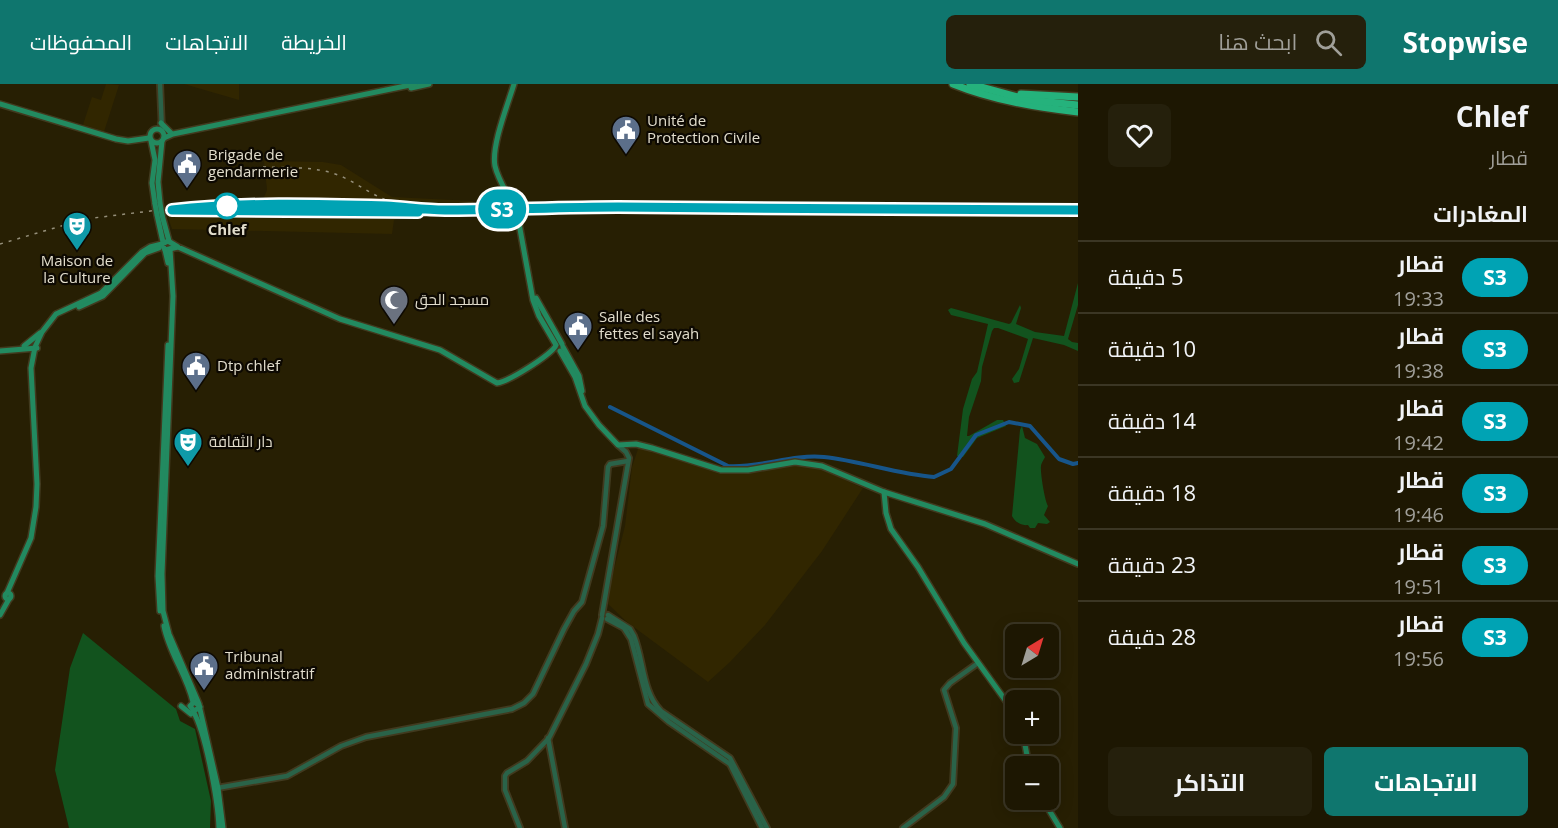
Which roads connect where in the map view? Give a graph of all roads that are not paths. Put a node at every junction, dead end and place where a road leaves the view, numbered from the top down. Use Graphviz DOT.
graph roads {
  1 [pos="160,84"];
  2 [pos="415,84"];
  3 [pos="429,84"];
  4 [pos="513,84"];
  5 [pos="953,84"];
  6 [pos="970,84"];
  7 [pos="1001,93"];
  8 [pos="1078,97"];
  9 [pos="0,104"];
  10 [pos="1078,105"];
  11 [pos="1078,113"];
  12 [pos="233,122"];
  13 [pos="161,123"];
  14 [pos="172,133"];
  15 [pos="163,135"];
  16 [pos="150,140"];
  17 [pos="158,204"];
  18 [pos="166,246"];
  19 [pos="42,332"];
  20 [pos="558,348"];
  21 [pos="23,350"];
  22 [pos="35,351"];
  23 [pos="0,353"];
  24 [pos="618,445"];
  25 [pos="628,462"];
  26 [pos="884,492"];
  27 [pos="1078,564"];
  28 [pos="8,596"];
  29 [pos="0,608"];
  30 [pos="0,615"];
  31 [pos="605,617"];
  32 [pos="978,663"];
  33 [pos="1005,700"];
  34 [pos="197,704"];
  35 [pos="181,706"];
  36 [pos="198,720"];
  37 [pos="548,738"];
  38 [pos="216,788"];
  39 [pos="1049,810"];
  40 [pos="221,828"];
  41 [pos="520,828"];
  42 [pos="565,828"];
  43 [pos="762,828"];
  44 [pos="767,828"];
  45 [pos="903,828"];
  46 [pos="1060,828"];
  1 -- 13 [label="street"];
  2 -- 12 [label="main road"];
  3 -- 12 [label="main road"];
  4 -- 20 [label="main road"];
  5 -- 11 [label="highway"];
  6 -- 7 [label="highway"];
  7 -- 8 [label="highway"];
  7 -- 10 [label="highway"];
  9 -- 16 [label="main road"];
  12 -- 14 [label="main road"];
  13 -- 14 [label="main road"];
  13 -- 15 [label="street"];
  14 -- 15 [label="main road"];
  15 -- 16 [label="main road"];
  15 -- 16 [label="main road"];
  15 -- 17 [label="main road"];
  16 -- 17 [label="main road"];
  17 -- 18 [label="main road, bridge"];
  18 -- 19 [label="main road"];
  18 -- 20 [label="main road"];
  18 -- 22 [label="main road"];
  18 -- 34 [label="main road"];
  19 -- 21 [label="main road"];
  19 -- 22 [label="main road"];
  20 -- 24 [label="main road"];
  21 -- 22 [label="main road"];
  21 -- 22 [label="main road"];
  21 -- 23 [label="main road"];
  22 -- 28 [label="main road"];
  24 -- 25 [label="street"];
  24 -- 26 [label="main road"];
  25 -- 31 [label="street"];
  25 -- 38 [label="street"];
  26 -- 27 [label="main road"];
  26 -- 32 [label="main road"];
  28 -- 29 [label="main road"];
  28 -- 30 [label="main road"];
  31 -- 37 [label="street"];
  31 -- 43 [label="street"];
  31 -- 44 [label="street"];
  32 -- 33 [label="main road"];
  32 -- 45 [label="street"];
  34 -- 36 [label="main road"];
  34 -- 38 [label="main road"];
  35 -- 36 [label="main road"];
  36 -- 38 [label="main road"];
  37 -- 41 [label="street"];
  37 -- 42 [label="street"];
  38 -- 40 [label="main road"];
  39 -- 46 [label="main road"];
}
